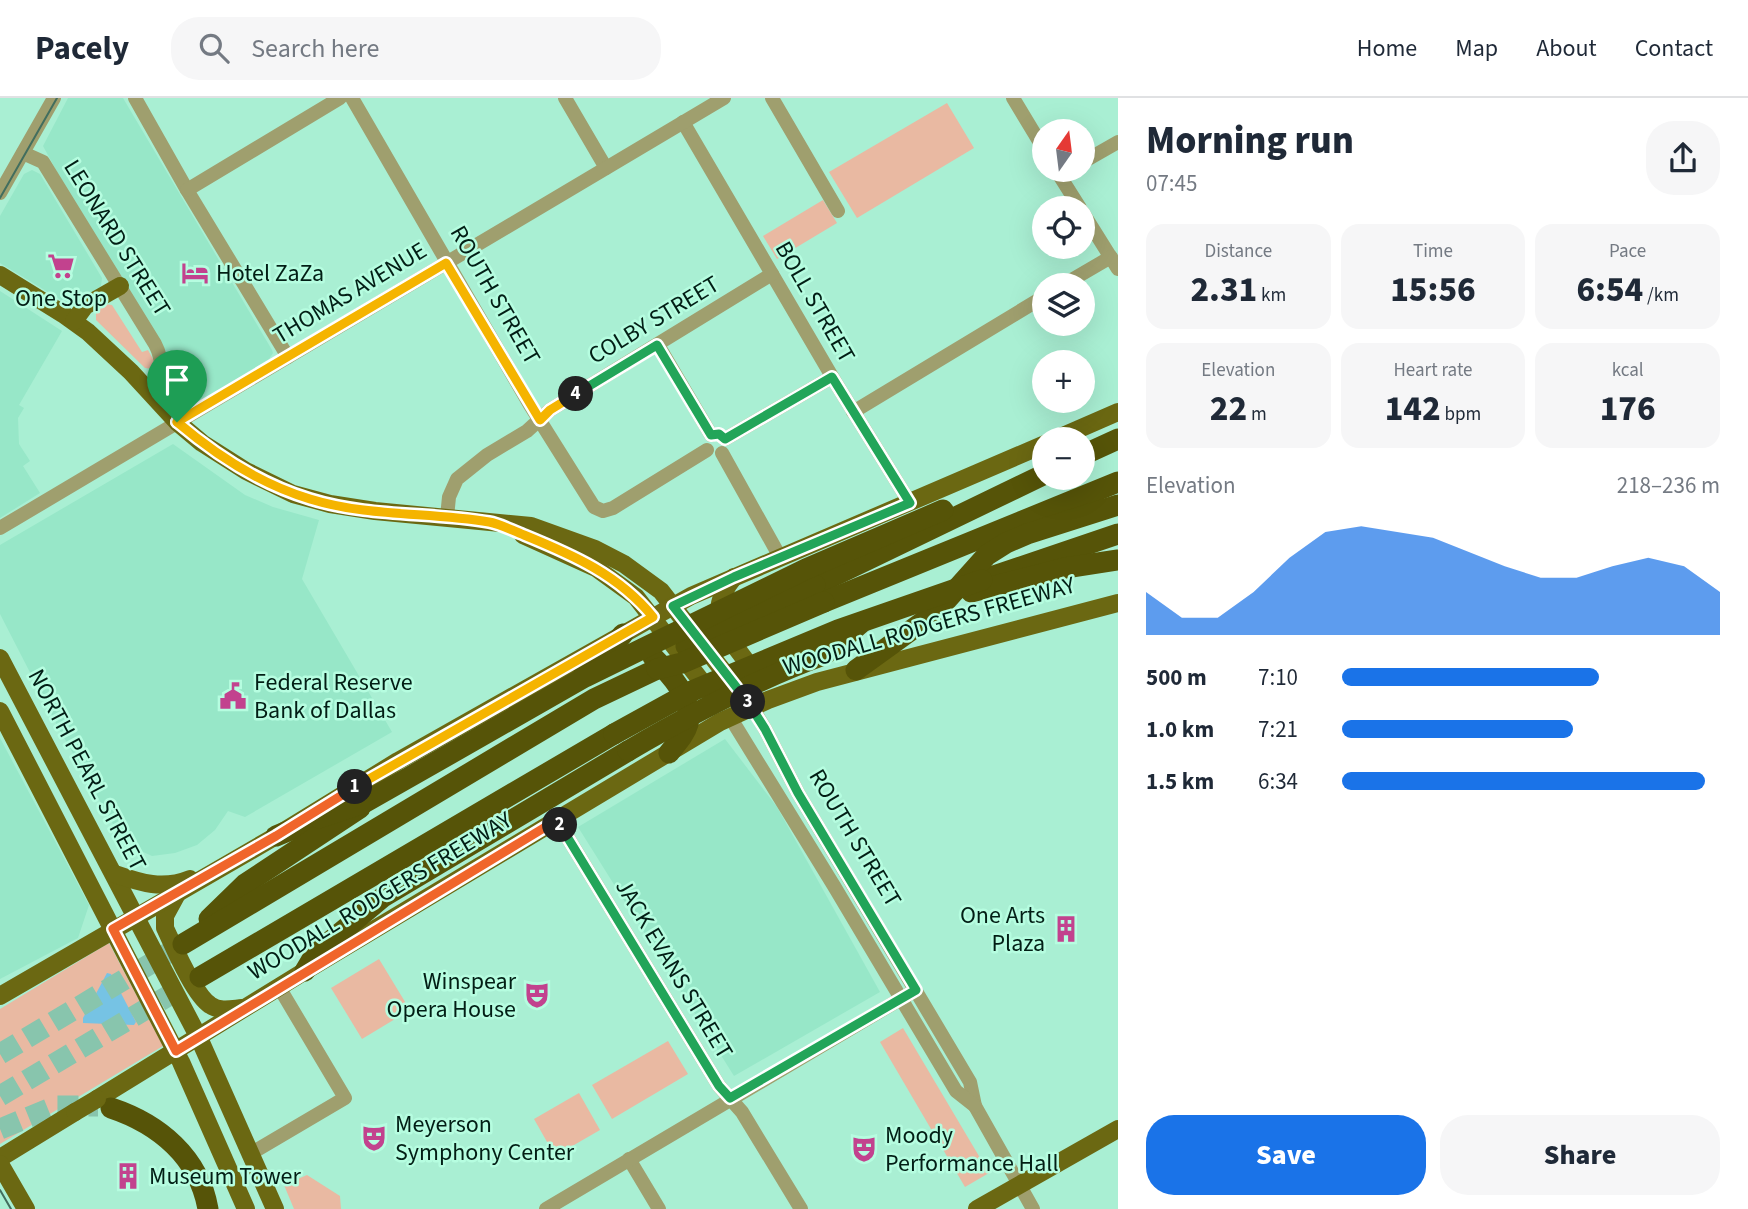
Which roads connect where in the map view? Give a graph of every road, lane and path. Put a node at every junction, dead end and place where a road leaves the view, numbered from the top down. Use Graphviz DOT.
graph roads {
  1 [pos="54,98"];
  2 [pos="135,98"];
  3 [pos="340,98"];
  4 [pos="352,98"];
  5 [pos="565,98"];
  6 [pos="724,98"];
  7 [pos="772,98"];
  8 [pos="1013,98"];
  9 [pos="683,122"];
  10 [pos="1032,129"];
  11 [pos="1118,142"];
  12 [pos="23,153"];
  13 [pos="1096,155"];
  14 [pos="606,168"];
  15 [pos="187,190"];
  16 [pos="0,193"];
  17 [pos="838,211"];
  18 [pos="1095,232"];
  19 [pos="446,263"];
  20 [pos="1114,263"];
  21 [pos="1091,273"];
  22 [pos="772,274"];
  23 [pos="0,275"];
  24 [pos="120,286"];
  25 [pos="1032,304"];
  26 [pos="75,321"];
  27 [pos="657,345"];
  28 [pos="288,357"];
  29 [pos="832,377"];
  30 [pos="157,400"];
  31 [pos="853,412"];
  32 [pos="1118,412"];
  33 [pos="540,420"];
  34 [pos="177,422"];
  35 [pos="1084,427"];
  36 [pos="1118,439"];
  37 [pos="716,444"];
  38 [pos="1032,450"];
  39 [pos="1095,450"];
  40 [pos="1032,480"];
  41 [pos="1118,482"];
  42 [pos="1002,494"];
  43 [pos="910,503"];
  44 [pos="1118,505"];
  45 [pos="447,517"];
  46 [pos="494,523"];
  47 [pos="0,528"];
  48 [pos="1118,534"];
  49 [pos="780,557"];
  50 [pos="1118,560"];
  51 [pos="734,577"];
  52 [pos="1118,603"];
  53 [pos="673,606"];
  54 [pos="653,617"];
  55 [pos="861,623"];
  56 [pos="838,630"];
  57 [pos="623,634"];
  58 [pos="0,658"];
  59 [pos="603,658"];
  60 [pos="657,669"];
  61 [pos="856,670"];
  62 [pos="817,682"];
  63 [pos="752,707"];
  64 [pos="0,711"];
  65 [pos="730,717"];
  66 [pos="669,752"];
  67 [pos="557,820"];
  68 [pos="276,836"];
  69 [pos="115,874"];
  70 [pos="207,877"];
  71 [pos="177,894"];
  72 [pos="135,915"];
  73 [pos="113,929"];
  74 [pos="306,971"];
  75 [pos="200,977"];
  76 [pos="279,987"];
  77 [pos="916,990"];
  78 [pos="0,996"];
  79 [pos="900,999"];
  80 [pos="247,1008"];
  81 [pos="199,1038"];
  82 [pos="176,1051"];
  83 [pos="730,1098"];
  84 [pos="104,1104"];
  85 [pos="975,1106"];
  86 [pos="1118,1129"];
  87 [pos="250,1154"];
  88 [pos="0,1158"];
  89 [pos="629,1159"];
  90 [pos="0,1164"];
  91 [pos="1019,1185"];
  92 [pos="26,1209"];
  93 [pos="208,1209"];
  94 [pos="246,1209"];
  95 [pos="275,1209"];
  96 [pos="546,1209"];
  97 [pos="659,1209"];
  98 [pos="801,1209"];
  99 [pos="977,1209"];
  100 [pos="1033,1209"];
  1 -- 12 [label="street"];
  2 -- 15 [label="street"];
  3 -- 15 [label="street"];
  4 -- 19 [label="street, ROUTH STREET"];
  5 -- 14 [label="street"];
  6 -- 9 [label="street, THOMAS AVENUE"];
  7 -- 17 [label="street"];
  8 -- 10 [label="street"];
  9 -- 14 [label="street, THOMAS AVENUE"];
  9 -- 22 [label="street, BOLL STREET"];
  11 -- 13 [label="street"];
  12 -- 16 [label="street"];
  12 -- 24 [label="street, LEONARD STREET"];
  14 -- 19 [label="street, THOMAS AVENUE"];
  15 -- 28 [label="street"];
  18 -- 20 [label="street"];
  19 -- 28 [label="street, THOMAS AVENUE"];
  19 -- 33 [label="street, ROUTH STREET"];
  20 -- 21 [label="street"];
  22 -- 27 [label="street, COLBY STREET"];
  22 -- 29 [label="street, BOLL STREET"];
  23 -- 26 [label="main road"];
  24 -- 26 [label="main road"];
  24 -- 30 [label="street, LEONARD STREET"];
  25 -- 31 [label="street"];
  26 -- 30 [label="main road"];
  27 -- 33 [label="street, COLBY STREET"];
  27 -- 37 [label="street"];
  28 -- 34 [label="street, THOMAS AVENUE"];
  29 -- 31 [label="street, BOLL STREET"];
  29 -- 37 [label="street"];
  30 -- 34 [label="main road"];
  31 -- 43 [label="street, BOLL STREET"];
  32 -- 35 [label="main road"];
  33 -- 37 [label="street, ROUTH STREET"];
  33 -- 45 [label="street, COLBY STREET"];
  34 -- 45 [label="main road"];
  34 -- 47 [label="street, THOMAS AVENUE"];
  36 -- 39 [label="highway"];
  37 -- 49 [label="street"];
  38 -- 43 [label="main road"];
  40 -- 42 [label="highway"];
  41 -- 60 [label="highway, bridge"];
  42 -- 60 [label="highway, bridge"];
  42 -- 68 [label="highway, bridge"];
  43 -- 49 [label="main road"];
  44 -- 61 [label="highway"];
  45 -- 46 [label="main road"];
  46 -- 53 [label="main road, ROUTH STREET"];
  46 -- 54 [label="main road, ROUTH STREET"];
  48 -- 56 [label="highway, bridge"];
  49 -- 51 [label="main road"];
  50 -- 55 [label="highway, bridge"];
  51 -- 53 [label="main road"];
  51 -- 62 [label="main road"];
  52 -- 61 [label="main road, WOODALL RODGERS FREEWAY"];
  53 -- 54 [label="main road"];
  53 -- 63 [label="main road, ROUTH STREET"];
  54 -- 57 [label="main road"];
  54 -- 65 [label="main road, ROUTH STREET"];
  55 -- 56 [label="highway, bridge"];
  55 -- 74 [label="highway, bridge"];
  56 -- 75 [label="highway, WOODALL RODGERS FREEWAY, bridge"];
  57 -- 59 [label="highway"];
  57 -- 68 [label="main road"];
  58 -- 69 [label="main road, NORTH PEARL STREET"];
  59 -- 60 [label="highway"];
  59 -- 66 [label="highway"];
  61 -- 62 [label="main road, WOODALL RODGERS FREEWAY"];
  62 -- 63 [label="main road, WOODALL RODGERS FREEWAY"];
  63 -- 65 [label="main road, WOODALL RODGERS FREEWAY"];
  63 -- 77 [label="street, ROUTH STREET"];
  64 -- 73 [label="main road, NORTH PEARL STREET"];
  65 -- 66 [label="main road, WOODALL RODGERS FREEWAY"];
  65 -- 79 [label="street, ROUTH STREET"];
  66 -- 67 [label="main road, WOODALL RODGERS FREEWAY"];
  67 -- 74 [label="main road, WOODALL RODGERS FREEWAY"];
  67 -- 83 [label="street, JACK EVANS STREET"];
  68 -- 70 [label="main road"];
  69 -- 70 [label="main road"];
  69 -- 72 [label="main road, NORTH PEARL STREET"];
  70 -- 71 [label="main road"];
  71 -- 72 [label="main road"];
  71 -- 80 [label="main road"];
  72 -- 73 [label="main road"];
  72 -- 81 [label="main road, NORTH PEARL STREET"];
  73 -- 78 [label="main road"];
  73 -- 82 [label="main road, NORTH PEARL STREET"];
  74 -- 76 [label="main road, WOODALL RODGERS FREEWAY"];
  76 -- 80 [label="main road, WOODALL RODGERS FREEWAY"];
  76 -- 87 [label="street"];
  77 -- 79 [label="street"];
  77 -- 85 [label="street, ROUTH STREET"];
  79 -- 83 [label="street"];
  79 -- 85 [label="street, ROUTH STREET"];
  80 -- 81 [label="main road, WOODALL RODGERS FREEWAY"];
  81 -- 82 [label="main road, WOODALL RODGERS FREEWAY"];
  81 -- 87 [label="main road, NORTH PEARL STREET"];
  82 -- 84 [label="main road, WOODALL RODGERS FREEWAY"];
  82 -- 94 [label="main road, NORTH PEARL STREET"];
  83 -- 89 [label="street"];
  83 -- 98 [label="street, JACK EVANS STREET"];
  84 -- 88 [label="main road, WOODALL RODGERS FREEWAY, bridge"];
  84 -- 93 [label="highway"];
  85 -- 91 [label="street, ROUTH STREET"];
  86 -- 91 [label="main road"];
  87 -- 95 [label="main road, NORTH PEARL STREET"];
  89 -- 96 [label="street"];
  89 -- 97 [label="street"];
  90 -- 92 [label="main road"];
  91 -- 99 [label="main road"];
  91 -- 100 [label="street, ROUTH STREET"];
}
